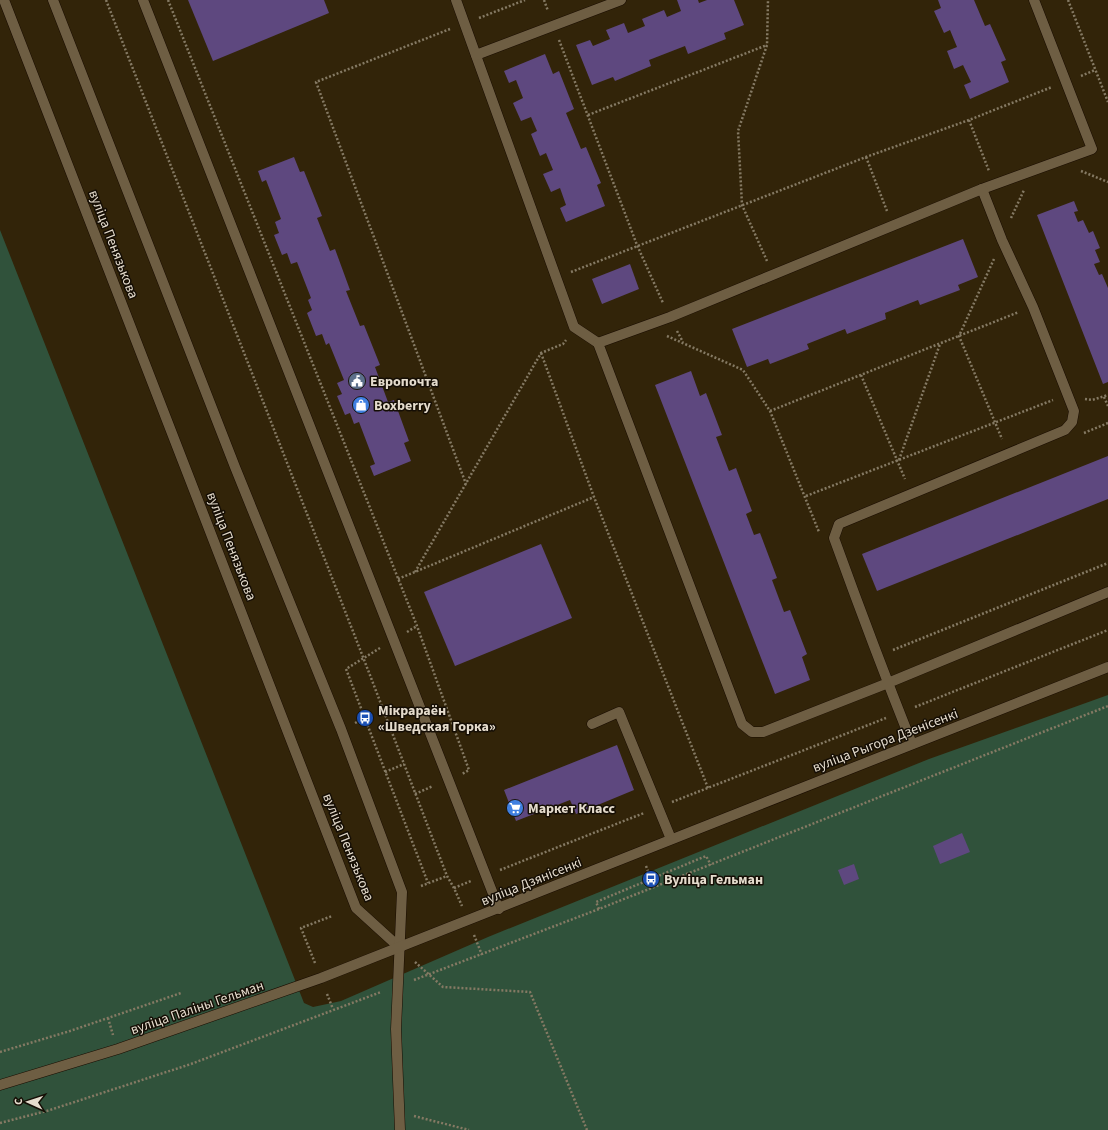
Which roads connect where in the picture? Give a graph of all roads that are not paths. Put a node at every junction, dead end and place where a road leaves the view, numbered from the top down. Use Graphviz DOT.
graph roads {
  1 [pos="4,0"];
  2 [pos="53,0"];
  3 [pos="143,0"];
  4 [pos="456,0"];
  5 [pos="621,0"];
  6 [pos="1034,0"];
  7 [pos="476,55"];
  8 [pos="982,189"];
  9 [pos="598,343"];
  10 [pos="1108,592"];
  11 [pos="1108,668"];
  12 [pos="888,683"];
  13 [pos="592,724"];
  14 [pos="912,744"];
  15 [pos="671,839"];
  16 [pos="499,909"];
  17 [pos="400,948"];
  18 [pos="0,1085"];
  19 [pos="400,1130"];
  1 -- 17 [label="street, вуліца Пенязькова"];
  2 -- 17 [label="street"];
  3 -- 16 [label="street"];
  4 -- 7 [label="street"];
  5 -- 7 [label="street"];
  6 -- 8 [label="street"];
  7 -- 9 [label="street"];
  8 -- 9 [label="street"];
  8 -- 12 [label="street"];
  9 -- 12 [label="street"];
  10 -- 12 [label="street"];
  11 -- 14 [label="street, вуліца Рыгора Дзенісенкі"];
  12 -- 14 [label="street"];
  13 -- 15 [label="street"];
  14 -- 15 [label="street, вуліца Рыгора Дзенісенкі"];
  15 -- 16 [label="street, вуліца Дзянісенкі"];
  16 -- 17 [label="street, вуліца Дзянісенкі"];
  17 -- 18 [label="street, вуліца Паліны Гельман"];
  17 -- 19 [label="street"];
}
